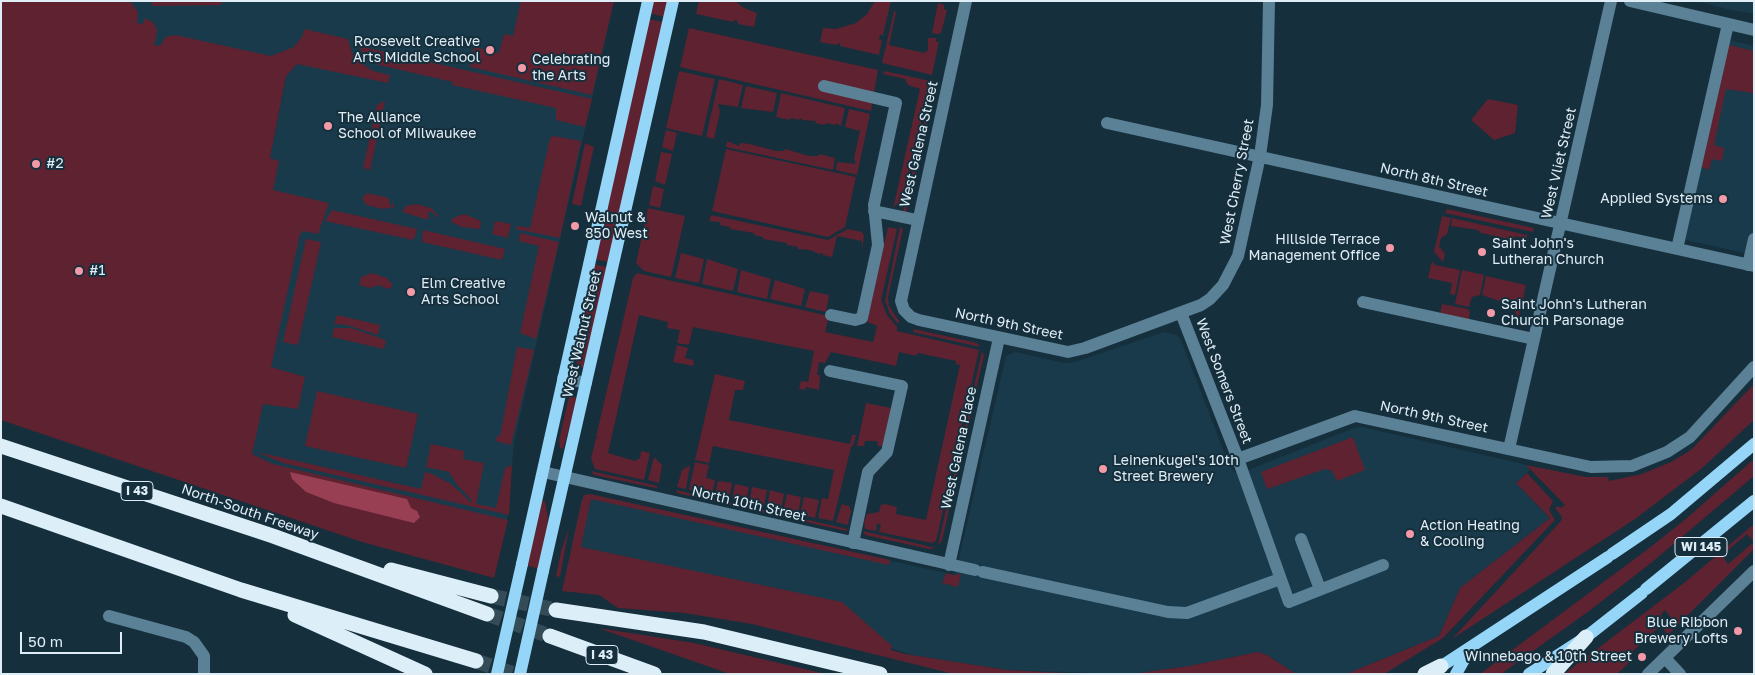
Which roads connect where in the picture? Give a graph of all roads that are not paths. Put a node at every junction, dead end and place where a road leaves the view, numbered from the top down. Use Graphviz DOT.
graph roads {
  1 [pos="648,1"];
  2 [pos="673,1"];
  3 [pos="966,1"];
  4 [pos="1269,1"];
  5 [pos="1611,1"];
  6 [pos="1630,1"];
  7 [pos="1728,24"];
  8 [pos="1753,26"];
  9 [pos="824,86"];
  10 [pos="1108,123"];
  11 [pos="1260,156"];
  12 [pos="874,211"];
  13 [pos="917,220"];
  14 [pos="1560,223"];
  15 [pos="1754,238"];
  16 [pos="1677,249"];
  17 [pos="1751,265"];
  18 [pos="901,293"];
  19 [pos="1362,302"];
  20 [pos="1181,313"];
  21 [pos="831,315"];
  22 [pos="999,338"];
  23 [pos="1534,340"];
  24 [pos="1754,367"];
  25 [pos="830,371"];
  26 [pos="563,378"];
  27 [pos="586,384"];
  28 [pos="1754,444"];
  29 [pos="1,446"];
  30 [pos="1509,449"];
  31 [pos="1238,460"];
  32 [pos="543,472"];
  33 [pos="563,477"];
  34 [pos="1754,501"];
  35 [pos="1,506"];
  36 [pos="272,536"];
  37 [pos="1301,539"];
  38 [pos="853,543"];
  39 [pos="949,565"];
  40 [pos="1382,565"];
  41 [pos="1754,570"];
  42 [pos="1280,579"];
  43 [pos="1320,589"];
  44 [pos="241,590"];
  45 [pos="491,596"];
  46 [pos="556,610"];
  47 [pos="487,614"];
  48 [pos="108,616"];
  49 [pos="550,636"];
  50 [pos="1586,637"];
  51 [pos="1471,647"];
  52 [pos="1666,658"];
  53 [pos="476,661"];
  54 [pos="1436,670"];
  55 [pos="204,674"];
  56 [pos="425,674"];
  57 [pos="497,674"];
  58 [pos="520,674"];
  59 [pos="654,674"];
  60 [pos="880,674"];
  61 [pos="1424,674"];
  62 [pos="1456,674"];
  63 [pos="1529,674"];
  64 [pos="1553,674"];
  65 [pos="1648,674"];
  66 [pos="1680,674"];
  1 -- 26 [label="main road, West Walnut Street"];
  2 -- 27 [label="main road, West Walnut Street"];
  3 -- 13 [label="street, West Galena Street"];
  4 -- 11 [label="street, West Cherry Street"];
  5 -- 14 [label="street, West Vliet Street"];
  6 -- 7 [label="street"];
  7 -- 8 [label="street"];
  7 -- 16 [label="street"];
  9 -- 12 [label="street"];
  10 -- 11 [label="street, North 8th Street"];
  11 -- 14 [label="street, North 8th Street"];
  11 -- 20 [label="street, West Cherry Street"];
  12 -- 13 [label="street"];
  12 -- 21 [label="street"];
  13 -- 18 [label="street, West Galena Street"];
  14 -- 16 [label="street, North 8th Street"];
  14 -- 23 [label="street, West Vliet Street"];
  15 -- 17 [label="street"];
  16 -- 17 [label="street, North 8th Street"];
  18 -- 22 [label="street, North 9th Street"];
  19 -- 23 [label="street"];
  20 -- 22 [label="street, North 9th Street"];
  20 -- 31 [label="street, West Somers Street"];
  22 -- 39 [label="street, West Galena Place"];
  23 -- 30 [label="street, West Vliet Street"];
  24 -- 30 [label="street, North 9th Street"];
  25 -- 38 [label="street"];
  26 -- 27 [label="street"];
  26 -- 32 [label="main road, West Walnut Street"];
  27 -- 33 [label="main road, West Walnut Street"];
  28 -- 51 [label="main road"];
  29 -- 36 [label="highway, North-South Freeway / I 43"];
  30 -- 31 [label="street, North 9th Street"];
  31 -- 42 [label="street, West Somers Street"];
  32 -- 33 [label="street, North 10th Street"];
  32 -- 57 [label="main road, West Walnut Street, bridge"];
  33 -- 38 [label="street, North 10th Street"];
  33 -- 58 [label="main road, West Walnut Street, bridge"];
  34 -- 50 [label="main road, WI 145"];
  35 -- 44 [label="highway"];
  36 -- 45 [label="highway"];
  36 -- 47 [label="highway, North-South Freeway / I 43"];
  37 -- 43 [label="street"];
  38 -- 39 [label="street, North 10th Street"];
  39 -- 42 [label="street, North 10th Street"];
  40 -- 43 [label="street"];
  41 -- 52 [label="street"];
  42 -- 43 [label="street, West Somers Street"];
  44 -- 53 [label="highway"];
  44 -- 56 [label="highway"];
  46 -- 60 [label="highway"];
  48 -- 55 [label="street"];
  49 -- 59 [label="highway, I 43"];
  50 -- 63 [label="main road, WI 145"];
  50 -- 64 [label="highway"];
  51 -- 54 [label="main road"];
  51 -- 62 [label="main road"];
  52 -- 65 [label="street"];
  52 -- 66 [label="street"];
  54 -- 61 [label="highway"];
}
